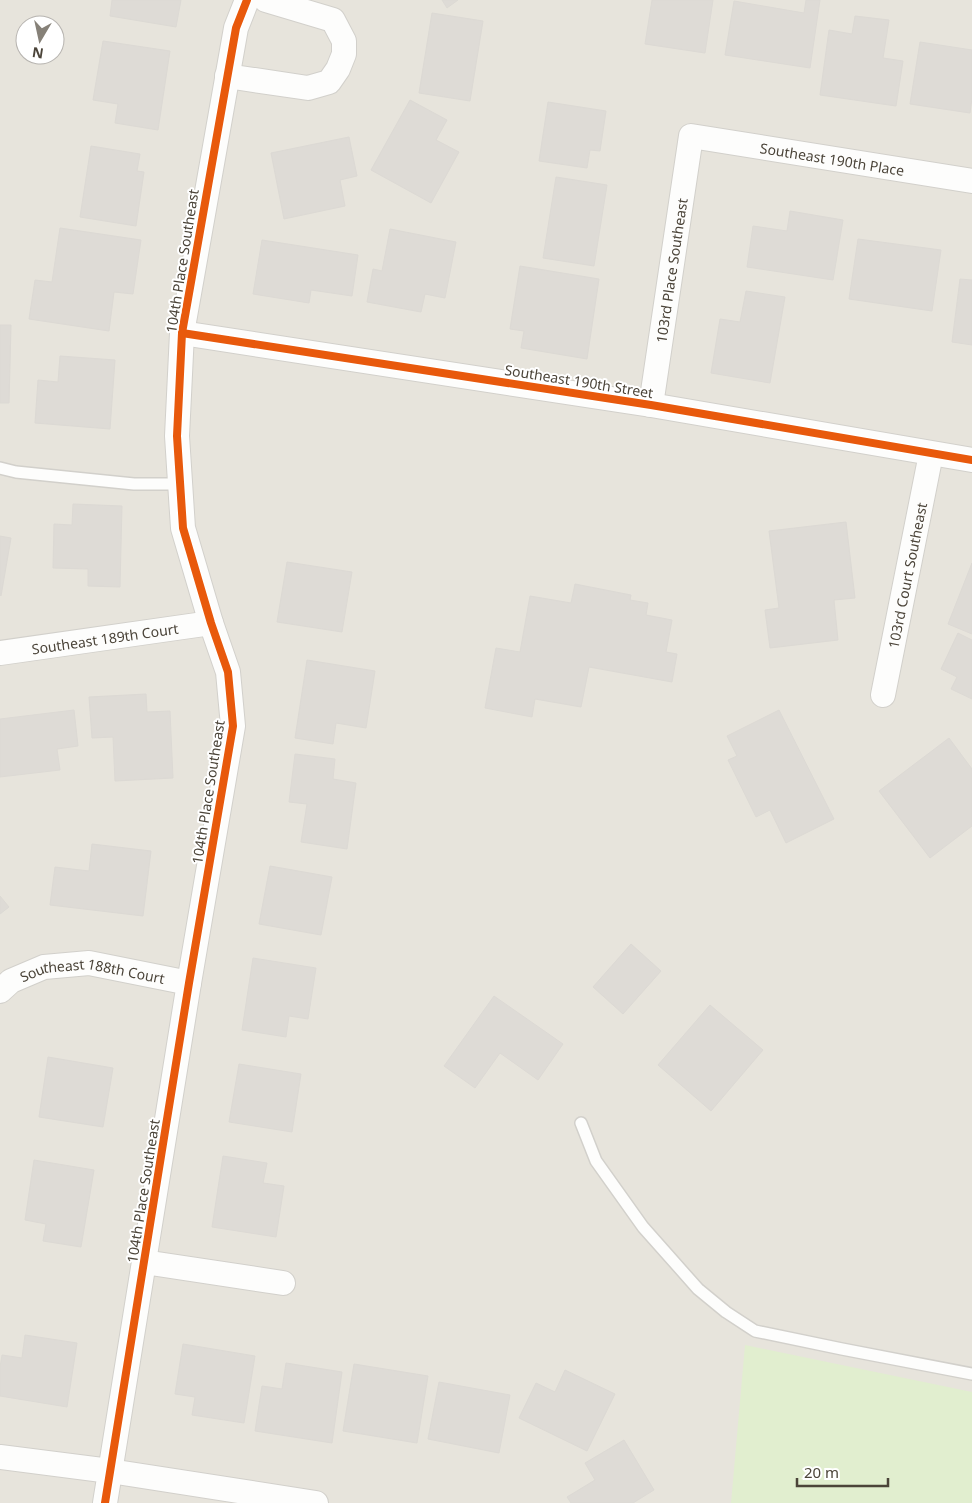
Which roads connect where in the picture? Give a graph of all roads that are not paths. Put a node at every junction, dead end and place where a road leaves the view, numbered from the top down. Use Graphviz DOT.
graph roads {
  1 [pos="247,0"];
  2 [pos="266,0"];
  3 [pos="227,76"];
  4 [pos="691,136"];
  5 [pos="972,181"];
  6 [pos="182,333"];
  7 [pos="651,405"];
  8 [pos="931,454"];
  9 [pos="972,460"];
  10 [pos="0,468"];
  11 [pos="180,484"];
  12 [pos="211,623"];
  13 [pos="0,653"];
  14 [pos="883,695"];
  15 [pos="189,983"];
  16 [pos="0,991"];
  17 [pos="581,1123"];
  18 [pos="144,1262"];
  19 [pos="283,1283"];
  20 [pos="972,1374"];
  21 [pos="0,1458"];
  22 [pos="110,1471"];
  23 [pos="105,1503"];
  24 [pos="316,1503"];
  1 -- 3 [label="street, 104th Place Southeast"];
  2 -- 3 [label="street"];
  3 -- 6 [label="street, 104th Place Southeast"];
  4 -- 5 [label="street, Southeast 190th Place"];
  4 -- 7 [label="street, 103rd Place Southeast"];
  6 -- 7 [label="street, Southeast 190th Street"];
  6 -- 11 [label="street, 104th Place Southeast"];
  7 -- 8 [label="street, Southeast 190th Street"];
  8 -- 9 [label="street, Southeast 190th Street"];
  8 -- 14 [label="street, 103rd Court Southeast"];
  10 -- 11 [label="lane"];
  11 -- 12 [label="street, 104th Place Southeast"];
  12 -- 13 [label="street, Southeast 189th Court"];
  12 -- 15 [label="street, 104th Place Southeast"];
  15 -- 16 [label="street, Southeast 188th Court"];
  15 -- 18 [label="street, 104th Place Southeast"];
  17 -- 20 [label="lane"];
  18 -- 19 [label="street"];
  18 -- 22 [label="street, 104th Place Southeast"];
  21 -- 22 [label="street"];
  22 -- 23 [label="street, 104th Place Southeast"];
  22 -- 24 [label="street"];
}
